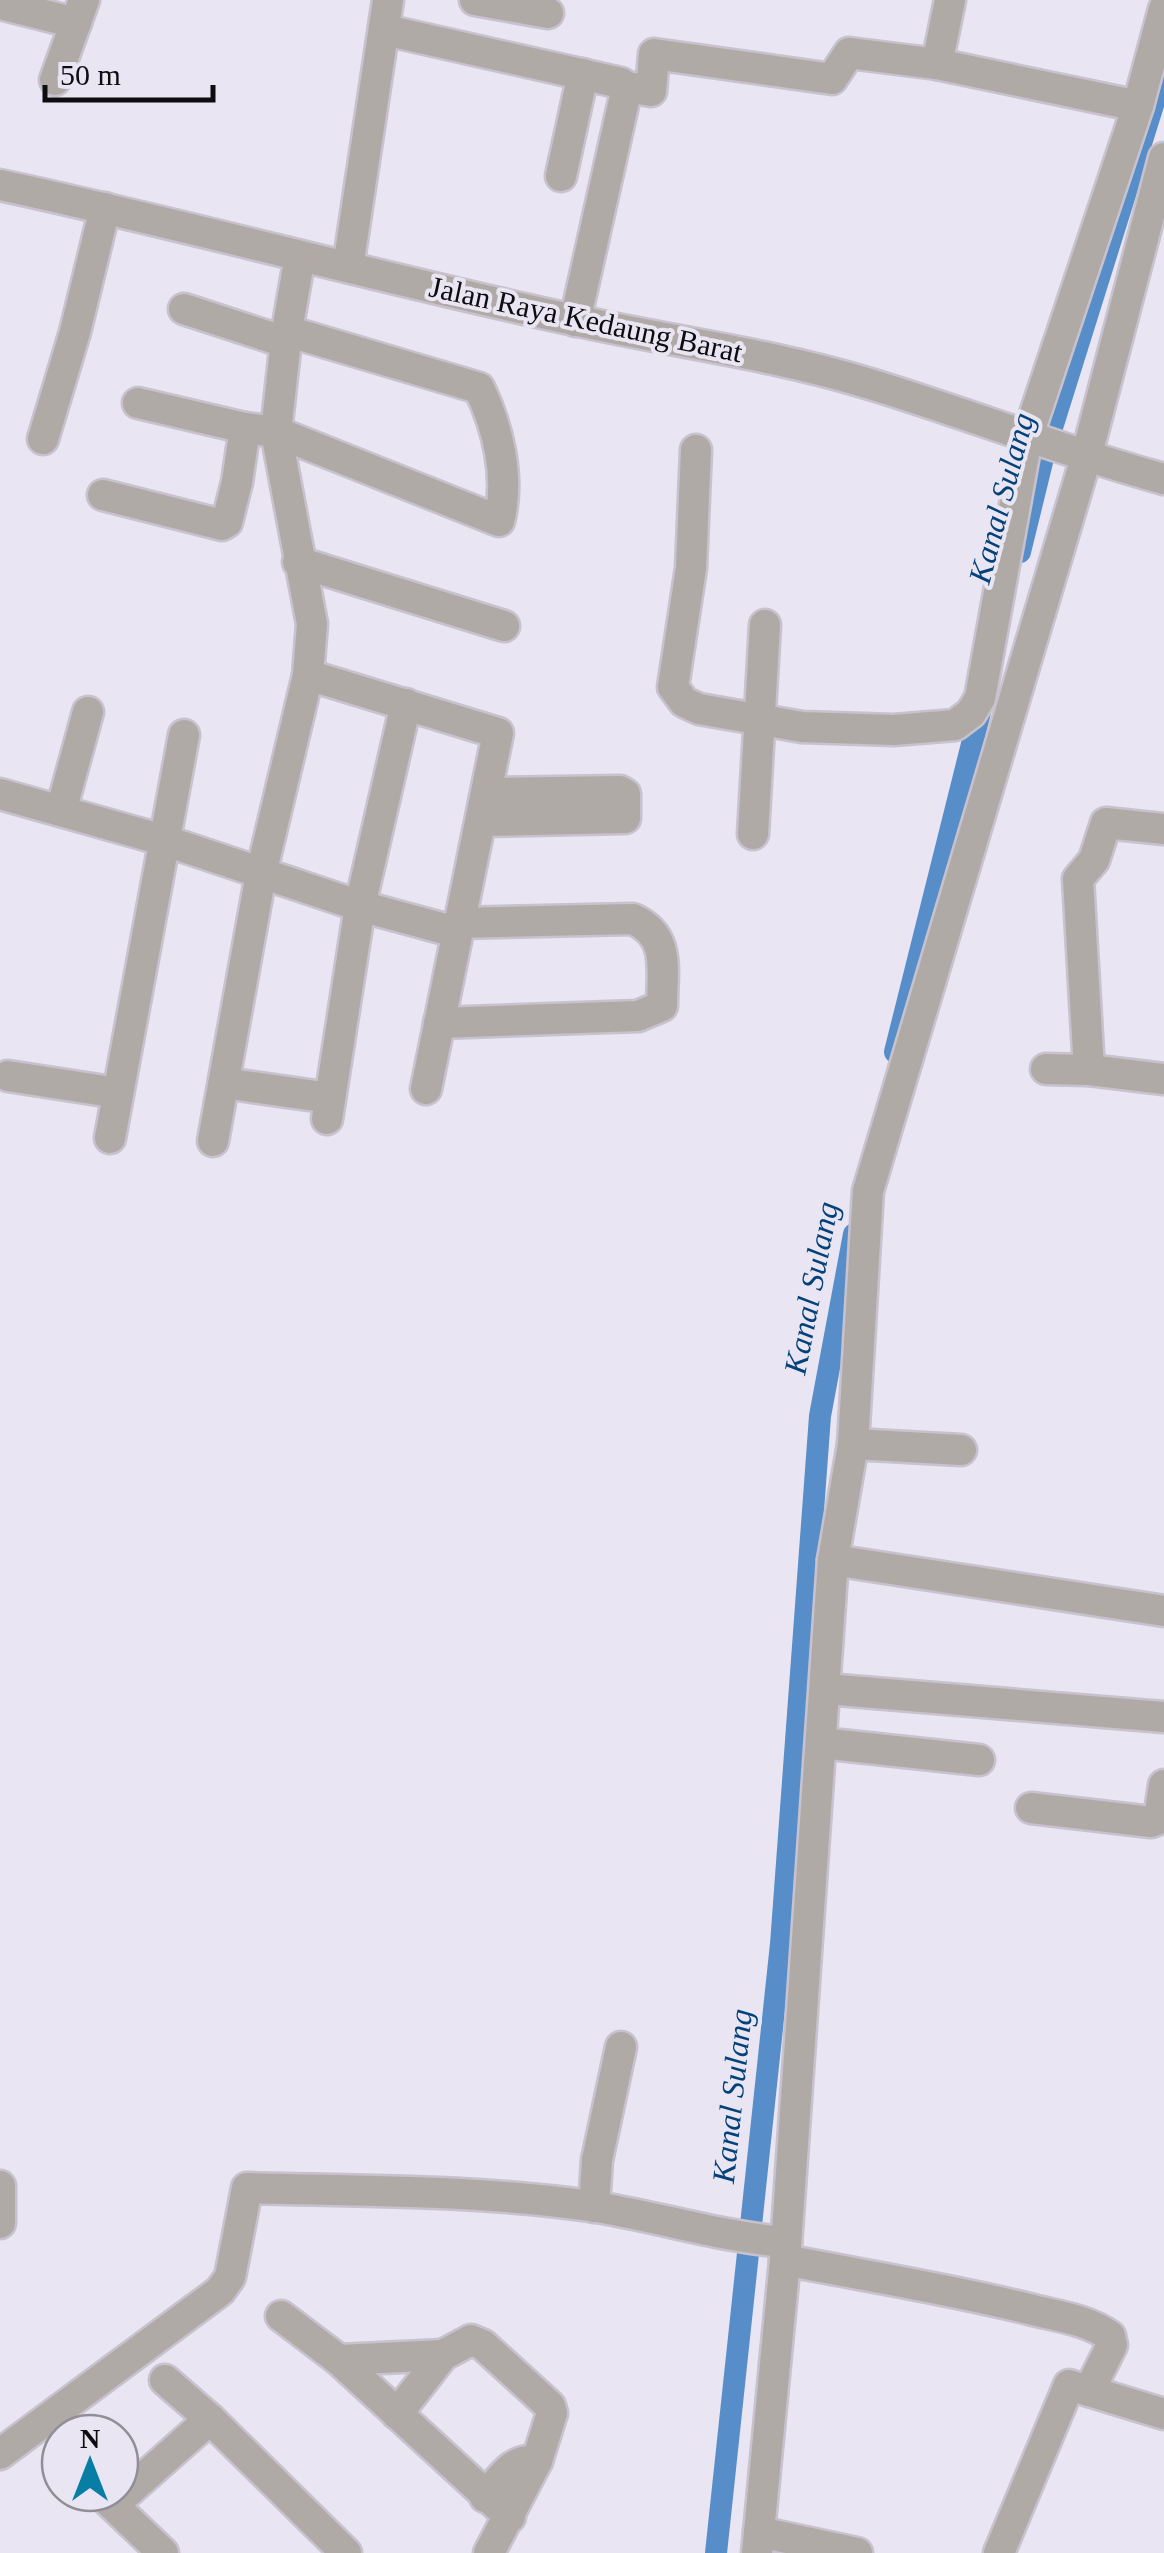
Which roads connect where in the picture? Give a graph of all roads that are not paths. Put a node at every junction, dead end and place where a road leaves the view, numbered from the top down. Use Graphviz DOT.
graph roads {
  1 [pos="475,0"];
  2 [pos="950,0"];
  3 [pos="0,4"];
  4 [pos="549,6"];
  5 [pos="1164,9"];
  6 [pos="80,12"];
  7 [pos="387,15"];
  8 [pos="936,64"];
  9 [pos="537,66"];
  10 [pos="583,74"];
  11 [pos="55,80"];
  12 [pos="627,87"];
  13 [pos="1138,106"];
  14 [pos="1164,158"];
  15 [pos="561,176"];
  16 [pos="0,185"];
  17 [pos="104,208"];
  18 [pos="300,256"];
  19 [pos="348,267"];
  20 [pos="184,309"];
  21 [pos="575,321"];
  22 [pos="286,337"];
  23 [pos="138,403"];
  24 [pos="260,430"];
  25 [pos="43,439"];
  26 [pos="1041,441"];
  27 [pos="696,450"];
  28 [pos="1086,458"];
  29 [pos="1164,478"];
  30 [pos="103,496"];
  31 [pos="298,562"];
  32 [pos="764,625"];
  33 [pos="504,626"];
  34 [pos="308,675"];
  35 [pos="406,704"];
  36 [pos="88,712"];
  37 [pos="758,720"];
  38 [pos="184,735"];
  39 [pos="0,794"];
  40 [pos="61,812"];
  41 [pos="1164,830"];
  42 [pos="754,834"];
  43 [pos="163,840"];
  44 [pos="261,874"];
  45 [pos="360,906"];
  46 [pos="457,928"];
  47 [pos="439,1023"];
  48 [pos="1046,1069"];
  49 [pos="1089,1070"];
  50 [pos="8,1076"];
  51 [pos="1164,1080"];
  52 [pos="224,1083"];
  53 [pos="426,1089"];
  54 [pos="118,1093"];
  55 [pos="110,1138"];
  56 [pos="213,1141"];
  57 [pos="852,1444"];
  58 [pos="961,1450"];
  59 [pos="833,1560"];
  60 [pos="1164,1611"];
  61 [pos="826,1689"];
  62 [pos="1164,1718"];
  63 [pos="821,1743"];
  64 [pos="979,1760"];
  65 [pos="1164,1786"];
  66 [pos="1030,1808"];
  67 [pos="621,2048"];
  68 [pos="0,2186"];
  69 [pos="594,2207"];
  70 [pos="0,2222"];
  71 [pos="782,2248"];
  72 [pos="282,2316"];
  73 [pos="443,2355"];
  74 [pos="339,2360"];
  75 [pos="165,2380"];
  76 [pos="1089,2391"];
  77 [pos="397,2414"];
  78 [pos="1164,2414"];
  79 [pos="210,2419"];
  80 [pos="0,2454"];
  81 [pos="537,2460"];
  82 [pos="140,2473"];
  83 [pos="485,2497"];
  84 [pos="122,2513"];
  85 [pos="510,2517"];
  86 [pos="758,2543"];
  87 [pos="163,2553"];
  88 [pos="346,2553"];
  89 [pos="489,2553"];
  90 [pos="857,2553"];
  91 [pos="999,2553"];
  1 -- 4 [label="street"];
  2 -- 8 [label="street"];
  3 -- 6 [label="street"];
  4 -- 9 [label="street"];
  5 -- 13 [label="street"];
  6 -- 11 [label="street"];
  7 -- 9 [label="street"];
  7 -- 19 [label="street"];
  8 -- 12 [label="street"];
  8 -- 13 [label="street"];
  9 -- 10 [label="street"];
  10 -- 12 [label="street"];
  10 -- 15 [label="street"];
  12 -- 21 [label="street"];
  13 -- 26 [label="street"];
  14 -- 28 [label="street"];
  16 -- 17 [label="street, Jalan Raya Kedaung Barat"];
  17 -- 18 [label="street, Jalan Raya Kedaung Barat"];
  17 -- 25 [label="street"];
  18 -- 19 [label="street, Jalan Raya Kedaung Barat"];
  18 -- 22 [label="street"];
  19 -- 21 [label="street, Jalan Raya Kedaung Barat"];
  20 -- 22 [label="street"];
  21 -- 26 [label="street, Jalan Raya Kedaung Barat"];
  22 -- 24 [label="street"];
  22 -- 24 [label="street"];
  23 -- 24 [label="street"];
  24 -- 30 [label="street"];
  24 -- 31 [label="street"];
  26 -- 28 [label="street, Jalan Raya Kedaung Barat"];
  26 -- 37 [label="street"];
  27 -- 37 [label="street"];
  28 -- 29 [label="street, Jalan Raya Kedaung Barat"];
  28 -- 57 [label="street"];
  31 -- 33 [label="street"];
  31 -- 34 [label="street"];
  32 -- 37 [label="street"];
  34 -- 35 [label="street"];
  34 -- 44 [label="street"];
  35 -- 45 [label="street"];
  35 -- 46 [label="street"];
  36 -- 40 [label="street"];
  37 -- 42 [label="street"];
  38 -- 43 [label="street"];
  39 -- 40 [label="street"];
  40 -- 43 [label="street"];
  41 -- 49 [label="street"];
  43 -- 44 [label="street"];
  43 -- 54 [label="street"];
  44 -- 45 [label="street"];
  44 -- 52 [label="street"];
  45 -- 46 [label="street"];
  45 -- 52 [label="street"];
  46 -- 47 [label="street"];
  46 -- 47 [label="street"];
  47 -- 53 [label="street"];
  48 -- 49 [label="street"];
  49 -- 51 [label="street"];
  50 -- 54 [label="street"];
  52 -- 56 [label="street"];
  54 -- 55 [label="street"];
  57 -- 58 [label="street"];
  57 -- 59 [label="street"];
  59 -- 60 [label="street"];
  59 -- 61 [label="street"];
  61 -- 62 [label="street"];
  61 -- 63 [label="street"];
  63 -- 64 [label="street"];
  63 -- 71 [label="street"];
  65 -- 66 [label="street"];
  67 -- 69 [label="street"];
  68 -- 70 [label="street"];
  69 -- 71 [label="street"];
  69 -- 80 [label="street"];
  71 -- 76 [label="street"];
  71 -- 86 [label="street"];
  72 -- 74 [label="street"];
  73 -- 74 [label="street"];
  73 -- 77 [label="street"];
  73 -- 81 [label="street"];
  74 -- 77 [label="street"];
  75 -- 79 [label="street"];
  76 -- 78 [label="street"];
  76 -- 91 [label="street"];
  77 -- 83 [label="street"];
  79 -- 82 [label="street"];
  79 -- 88 [label="street"];
  81 -- 83 [label="street"];
  81 -- 85 [label="street"];
  83 -- 85 [label="street"];
  84 -- 87 [label="street"];
  85 -- 89 [label="street"];
  86 -- 90 [label="street"];
}
